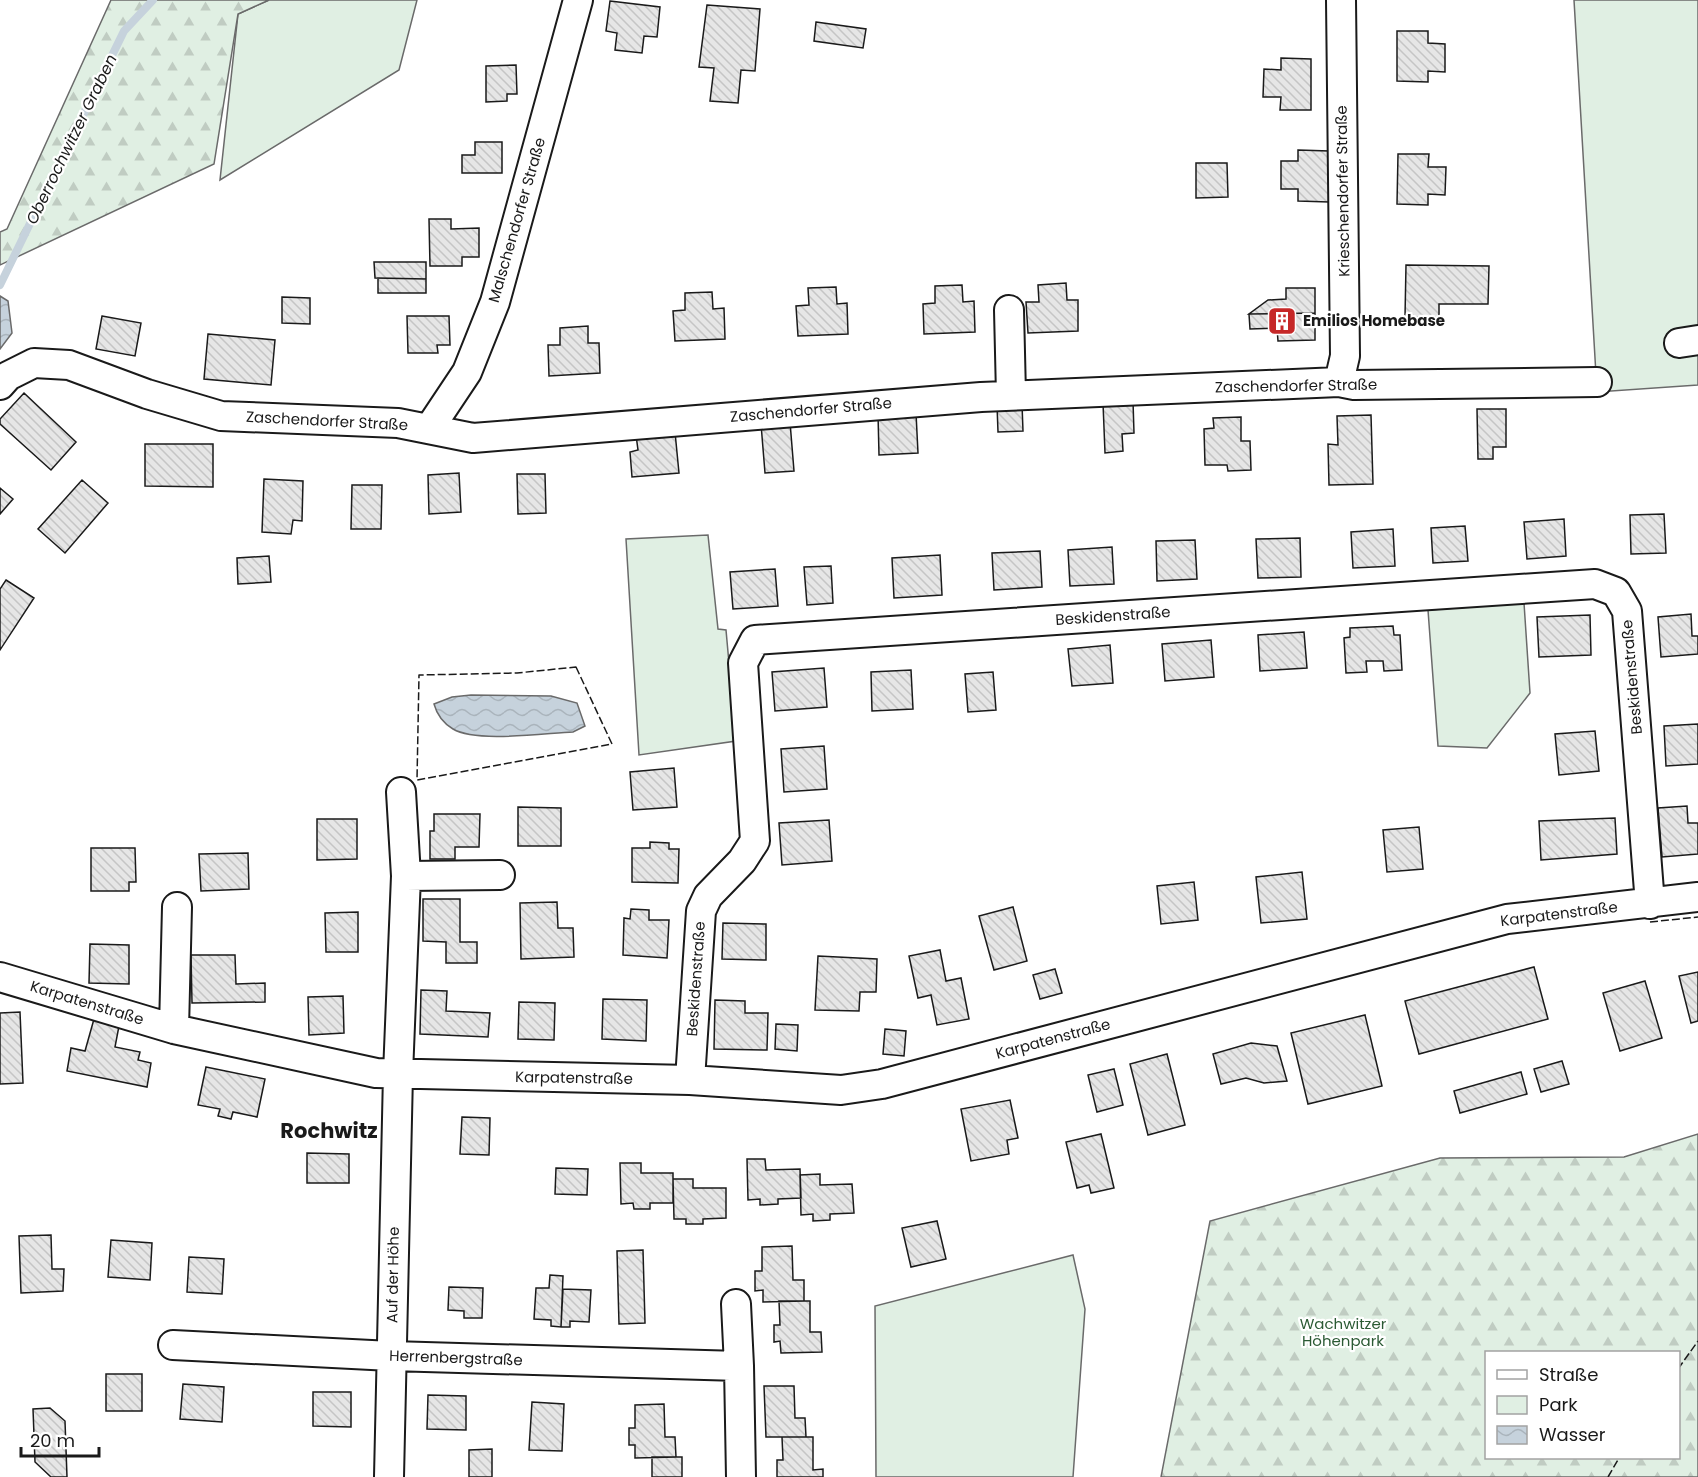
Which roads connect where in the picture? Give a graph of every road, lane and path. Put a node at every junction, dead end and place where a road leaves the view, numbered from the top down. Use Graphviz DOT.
graph roads {
  1 [pos="578,0"];
  2 [pos="1341,0"];
  3 [pos="1009,310"];
  4 [pos="1339,382"];
  5 [pos="1597,382"];
  6 [pos="0,385"];
  7 [pos="1011,395"];
  8 [pos="429,429"];
  9 [pos="401,792"];
  10 [pos="500,875"];
  11 [pos="406,876"];
  12 [pos="1698,897"];
  13 [pos="1650,904"];
  14 [pos="177,908"];
  15 [pos="0,976"];
  16 [pos="174,1029"];
  17 [pos="398,1074"];
  18 [pos="690,1080"];
  19 [pos="736,1304"];
  20 [pos="173,1345"];
  21 [pos="391,1356"];
  22 [pos="739,1366"];
  23 [pos="389,1477"];
  24 [pos="741,1477"];
  1 -- 8 [label="street, Malschendorfer Straße"];
  2 -- 4 [label="street, Krieschendorfer Straße"];
  3 -- 7 [label="street"];
  4 -- 5 [label="street, Zaschendorfer Straße"];
  4 -- 7 [label="street, Zaschendorfer Straße"];
  6 -- 8 [label="street, Zaschendorfer Straße"];
  7 -- 8 [label="street, Zaschendorfer Straße"];
  9 -- 11 [label="street"];
  10 -- 11 [label="street"];
  11 -- 17 [label="street"];
  12 -- 13 [label="street, Karpatenstraße"];
  13 -- 18 [label="street, Karpatenstraße"];
  13 -- 18 [label="street, Beskidenstraße"];
  14 -- 16 [label="street"];
  15 -- 16 [label="street, Karpatenstraße"];
  16 -- 17 [label="street, Karpatenstraße"];
  17 -- 18 [label="street, Karpatenstraße"];
  17 -- 21 [label="street, Auf der Höhe"];
  19 -- 22 [label="street"];
  20 -- 21 [label="street, Herrenbergstraße"];
  21 -- 22 [label="street, Herrenbergstraße"];
  21 -- 23 [label="street, Auf der Höhe"];
  22 -- 24 [label="street"];
}
